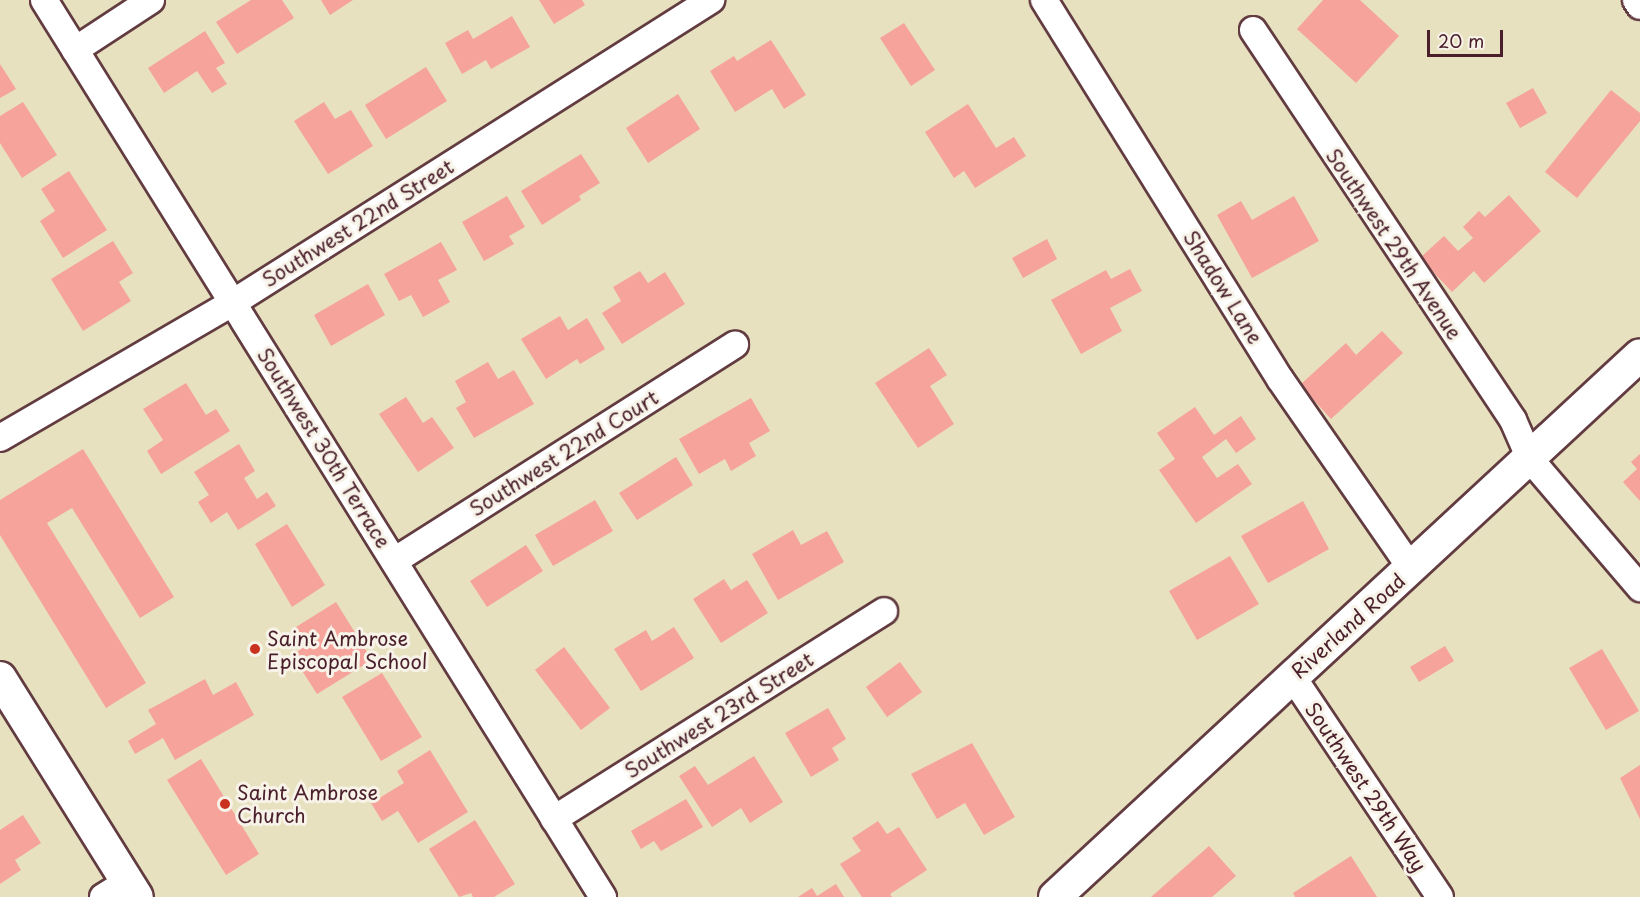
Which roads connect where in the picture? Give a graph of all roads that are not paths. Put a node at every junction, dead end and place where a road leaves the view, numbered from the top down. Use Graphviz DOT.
graph roads {
  1 [pos="44,0"];
  2 [pos="151,0"];
  3 [pos="711,0"];
  4 [pos="1044,0"];
  5 [pos="1636,0"];
  6 [pos="1640,6"];
  7 [pos="1253,30"];
  8 [pos="75,50"];
  9 [pos="234,302"];
  10 [pos="735,345"];
  11 [pos="1640,355"];
  12 [pos="0,438"];
  13 [pos="1530,459"];
  14 [pos="394,561"];
  15 [pos="1411,568"];
  16 [pos="1640,588"];
  17 [pos="885,611"];
  18 [pos="1292,676"];
  19 [pos="0,678"];
  20 [pos="554,819"];
  21 [pos="122,892"];
  22 [pos="1070,892"];
  23 [pos="603,897"];
  24 [pos="1440,897"];
  1 -- 8 [label="street, Southwest 30th Terrace"];
  2 -- 8 [label="street"];
  3 -- 9 [label="street, Southwest 22nd Street"];
  4 -- 15 [label="street, Shadow Lane"];
  5 -- 6 [label="street"];
  7 -- 13 [label="street, Southwest 29th Avenue"];
  8 -- 9 [label="street, Southwest 30th Terrace"];
  9 -- 12 [label="street, Southwest 22nd Street"];
  9 -- 14 [label="street, Southwest 30th Terrace"];
  10 -- 14 [label="street, Southwest 22nd Court"];
  11 -- 13 [label="street, Riverland Road"];
  13 -- 15 [label="street, Riverland Road"];
  13 -- 16 [label="street, Southwest 29th Avenue"];
  14 -- 20 [label="street, Southwest 30th Terrace"];
  15 -- 18 [label="street, Riverland Road"];
  17 -- 20 [label="street, Southwest 23rd Street"];
  18 -- 22 [label="street, Riverland Road"];
  18 -- 24 [label="street, Southwest 29th Way"];
  19 -- 21 [label="street"];
  20 -- 23 [label="street, Southwest 30th Terrace"];
}
